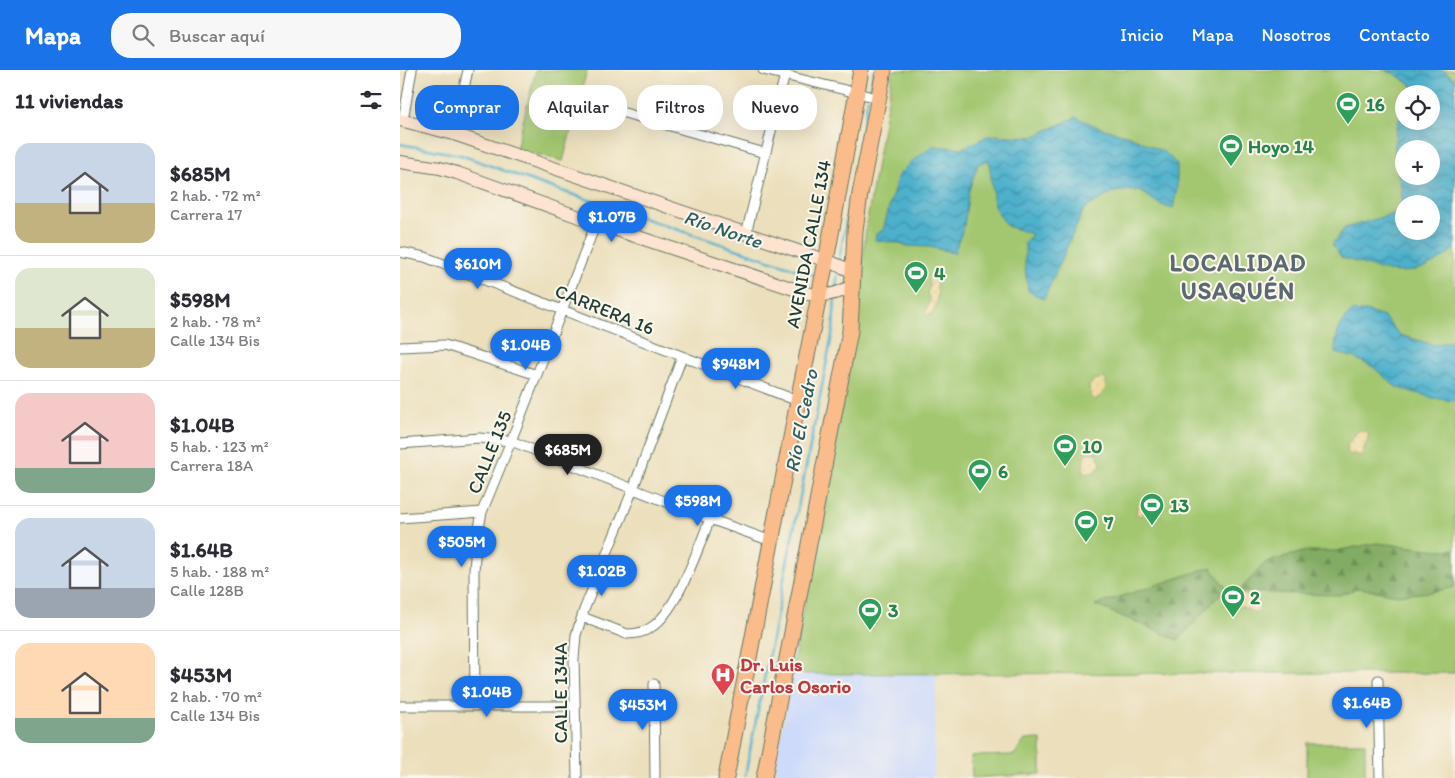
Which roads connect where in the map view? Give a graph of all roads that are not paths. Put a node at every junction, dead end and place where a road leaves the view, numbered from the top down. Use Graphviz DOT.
graph roads {
  1 [pos="412,70"];
  2 [pos="468,70"];
  3 [pos="763,70"];
  4 [pos="861,70"];
  5 [pos="884,70"];
  6 [pos="785,72"];
  7 [pos="868,95"];
  8 [pos="627,114"];
  9 [pos="402,120"];
  10 [pos="454,134"];
  11 [pos="766,153"];
  12 [pos="400,162"];
  13 [pos="596,223"];
  14 [pos="746,234"];
  15 [pos="400,252"];
  16 [pos="828,264"];
  17 [pos="849,279"];
  18 [pos="822,293"];
  19 [pos="562,309"];
  20 [pos="400,347"];
  21 [pos="682,357"];
  22 [pos="537,375"];
  23 [pos="798,401"];
  24 [pos="512,441"];
  25 [pos="400,444"];
  26 [pos="633,489"];
  27 [pos="482,512"];
  28 [pos="400,518"];
  29 [pos="710,519"];
  30 [pos="771,541"];
  31 [pos="582,617"];
  32 [pos="1378,680"];
  33 [pos="654,684"];
  34 [pos="400,706"];
  35 [pos="475,706"];
  36 [pos="575,706"];
  37 [pos="577,778"];
  38 [pos="655,778"];
  39 [pos="726,778"];
  40 [pos="764,778"];
  41 [pos="1380,778"];
  1 -- 9 [label="street"];
  2 -- 10 [label="street"];
  3 -- 6 [label="street"];
  4 -- 7 [label="main road, AVENIDA CALLE 134"];
  5 -- 7 [label="main road, AVENIDA CALLE 134"];
  6 -- 7 [label="street"];
  6 -- 11 [label="street"];
  7 -- 16 [label="main road, AVENIDA CALLE 134"];
  7 -- 17 [label="main road, AVENIDA CALLE 134"];
  8 -- 11 [label="street"];
  9 -- 10 [label="main road"];
  10 -- 14 [label="main road"];
  11 -- 14 [label="street"];
  12 -- 13 [label="main road"];
  13 -- 18 [label="main road"];
  13 -- 19 [label="street, CALLE 135"];
  14 -- 16 [label="main road"];
  15 -- 19 [label="street, CARRERA 16"];
  16 -- 17 [label="main road"];
  16 -- 18 [label="main road, AVENIDA CALLE 134"];
  17 -- 18 [label="main road"];
  17 -- 40 [label="main road, AVENIDA CALLE 134"];
  18 -- 23 [label="main road, AVENIDA CALLE 134"];
  19 -- 21 [label="street, CARRERA 16"];
  19 -- 22 [label="street, CALLE 135"];
  20 -- 22 [label="street"];
  21 -- 23 [label="street, CARRERA 16"];
  21 -- 26 [label="street, CALLE 134A"];
  22 -- 24 [label="street, CALLE 135"];
  23 -- 30 [label="main road, AVENIDA CALLE 134"];
  24 -- 25 [label="street"];
  24 -- 26 [label="street"];
  24 -- 27 [label="street, CALLE 135"];
  26 -- 29 [label="street"];
  26 -- 31 [label="street, CALLE 134A"];
  27 -- 28 [label="street"];
  27 -- 35 [label="street, CALLE 135"];
  29 -- 30 [label="street"];
  29 -- 31 [label="street"];
  30 -- 39 [label="main road, AVENIDA CALLE 134"];
  31 -- 36 [label="street, CALLE 134A"];
  32 -- 41 [label="street"];
  33 -- 38 [label="street"];
  34 -- 35 [label="street"];
  35 -- 36 [label="street"];
  36 -- 37 [label="street, CALLE 134A"];
}
